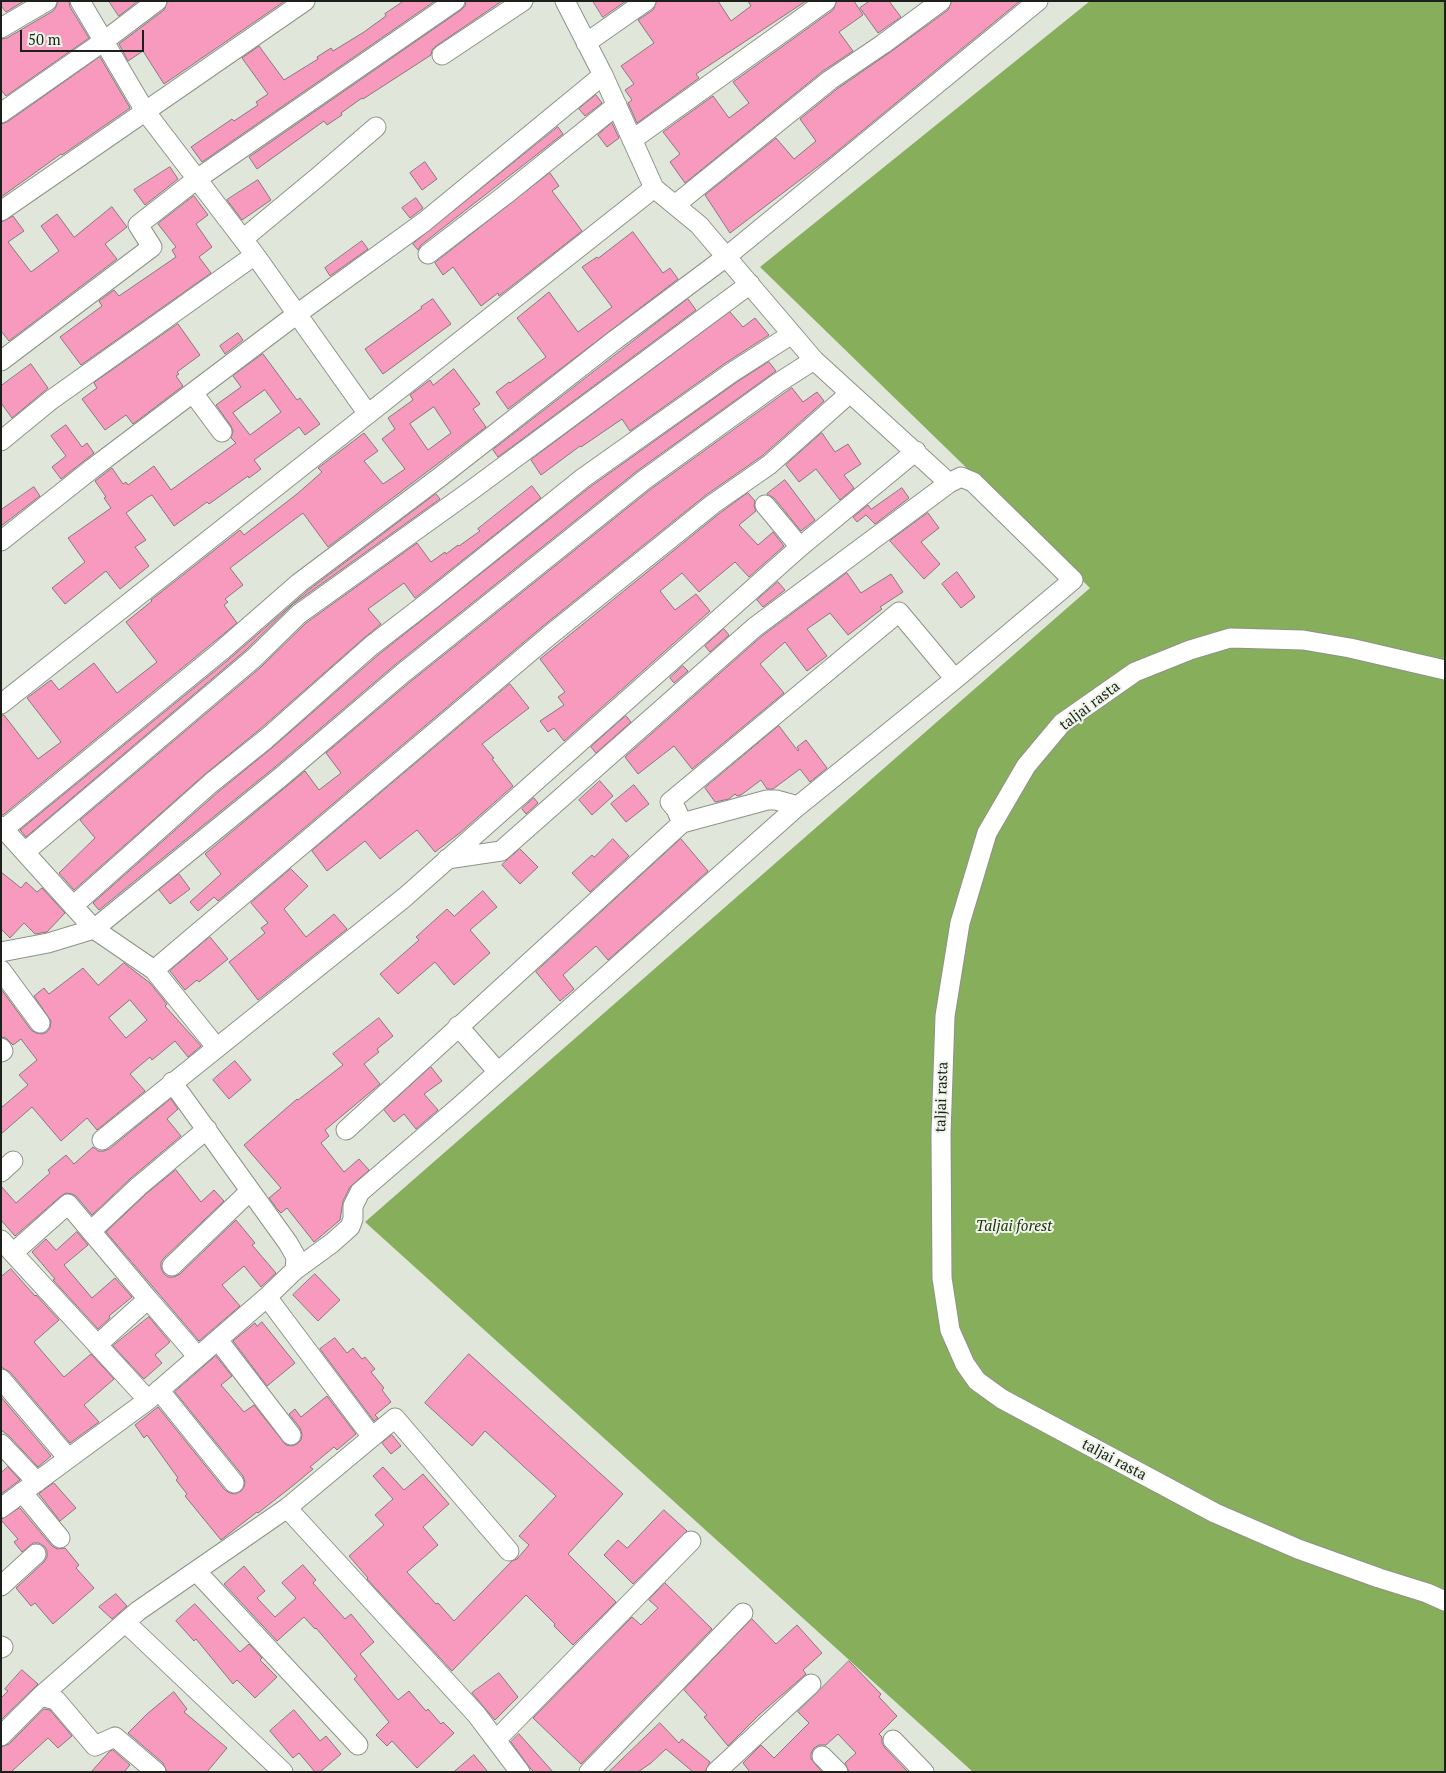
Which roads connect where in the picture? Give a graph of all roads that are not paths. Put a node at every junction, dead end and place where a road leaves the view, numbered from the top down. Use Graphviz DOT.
graph roads {
  1 [pos="47,1"];
  2 [pos="80,1"];
  3 [pos="157,1"];
  4 [pos="305,1"];
  5 [pos="455,1"];
  6 [pos="523,1"];
  7 [pos="565,1"];
  8 [pos="646,1"];
  9 [pos="826,1"];
  10 [pos="941,1"];
  11 [pos="1038,1"];
  12 [pos="1,28"];
  13 [pos="104,41"];
  14 [pos="586,42"];
  15 [pos="442,55"];
  16 [pos="603,75"];
  17 [pos="617,105"];
  18 [pos="145,111"];
  19 [pos="1,113"];
  20 [pos="376,127"];
  21 [pos="632,140"];
  22 [pos="197,179"];
  23 [pos="654,188"];
  24 [pos="675,205"];
  25 [pos="1,212"];
  26 [pos="243,239"];
  27 [pos="428,254"];
  28 [pos="255,255"];
  29 [pos="726,256"];
  30 [pos="750,284"];
  31 [pos="297,314"];
  32 [pos="792,334"];
  33 [pos="814,360"];
  34 [pos="1,361"];
  35 [pos="192,393"];
  36 [pos="850,393"];
  37 [pos="368,414"];
  38 [pos="222,432"];
  39 [pos="1,441"];
  40 [pos="916,451"];
  41 [pos="949,483"];
  42 [pos="765,505"];
  43 [pos="1,541"];
  44 [pos="800,547"];
  45 [pos="1445,670"];
  46 [pos="955,679"];
  47 [pos="1,704"];
  48 [pos="798,806"];
  49 [pos="682,823"];
  50 [pos="3,828"];
  51 [pos="25,852"];
  52 [pos="447,859"];
  53 [pos="73,906"];
  54 [pos="94,929"];
  55 [pos="1,952"];
  56 [pos="1,970"];
  57 [pos="154,970"];
  58 [pos="40,1023"];
  59 [pos="458,1026"];
  60 [pos="1,1048"];
  61 [pos="217,1048"];
  62 [pos="1,1052"];
  63 [pos="498,1072"];
  64 [pos="172,1082"];
  65 [pos="207,1129"];
  66 [pos="346,1130"];
  67 [pos="102,1140"];
  68 [pos="250,1192"];
  69 [pos="91,1230"];
  70 [pos="7,1246"];
  71 [pos="172,1266"];
  72 [pos="295,1270"];
  73 [pos="267,1297"];
  74 [pos="148,1299"];
  75 [pos="218,1340"];
  76 [pos="97,1345"];
  77 [pos="198,1357"];
  78 [pos="1,1379"];
  79 [pos="154,1395"];
  80 [pos="291,1435"];
  81 [pos="372,1437"];
  82 [pos="1,1444"];
  83 [pos="68,1458"];
  84 [pos="234,1483"];
  85 [pos="30,1487"];
  86 [pos="1,1508"];
  87 [pos="287,1508"];
  88 [pos="60,1538"];
  89 [pos="691,1542"];
  90 [pos="509,1551"];
  91 [pos="36,1554"];
  92 [pos="196,1571"];
  93 [pos="1,1586"];
  94 [pos="1445,1601"];
  95 [pos="743,1613"];
  96 [pos="125,1622"];
  97 [pos="811,1684"];
  98 [pos="41,1696"];
  99 [pos="1,1736"];
  100 [pos="496,1740"];
  101 [pos="893,1740"];
  102 [pos="358,1745"];
  103 [pos="822,1756"];
  104 [pos="156,1772"];
  105 [pos="283,1772"];
  106 [pos="520,1772"];
  107 [pos="589,1772"];
  108 [pos="716,1772"];
  109 [pos="838,1772"];
  110 [pos="924,1772"];
  1 -- 12 [label="street"];
  2 -- 13 [label="street"];
  3 -- 13 [label="street"];
  4 -- 18 [label="street"];
  5 -- 22 [label="street"];
  6 -- 15 [label="street"];
  7 -- 14 [label="street"];
  8 -- 14 [label="street"];
  9 -- 21 [label="street"];
  10 -- 24 [label="street"];
  11 -- 29 [label="street"];
  13 -- 18 [label="street"];
  13 -- 19 [label="street"];
  14 -- 16 [label="street"];
  16 -- 17 [label="street"];
  16 -- 31 [label="street"];
  17 -- 21 [label="street"];
  17 -- 27 [label="street"];
  18 -- 22 [label="street"];
  18 -- 25 [label="street"];
  20 -- 26 [label="street"];
  21 -- 23 [label="street"];
  22 -- 26 [label="street"];
  22 -- 34 [label="street"];
  23 -- 24 [label="street"];
  23 -- 37 [label="street"];
  24 -- 29 [label="street"];
  26 -- 28 [label="street"];
  28 -- 31 [label="street"];
  28 -- 39 [label="street"];
  29 -- 30 [label="street"];
  29 -- 50 [label="street"];
  30 -- 32 [label="street"];
  30 -- 51 [label="street"];
  31 -- 35 [label="street"];
  31 -- 37 [label="street"];
  32 -- 33 [label="street"];
  32 -- 53 [label="street"];
  33 -- 36 [label="street"];
  33 -- 54 [label="street"];
  35 -- 38 [label="street"];
  35 -- 43 [label="street"];
  36 -- 40 [label="street"];
  36 -- 57 [label="street"];
  37 -- 47 [label="street"];
  40 -- 41 [label="street"];
  40 -- 44 [label="street"];
  41 -- 46 [label="street"];
  41 -- 52 [label="street"];
  42 -- 44 [label="street"];
  44 -- 52 [label="street"];
  45 -- 94 [label="street, taljai rasta"];
  46 -- 48 [label="street"];
  46 -- 49 [label="street"];
  48 -- 49 [label="street"];
  48 -- 63 [label="street"];
  49 -- 59 [label="street"];
  50 -- 51 [label="street"];
  51 -- 53 [label="street"];
  52 -- 61 [label="street"];
  53 -- 54 [label="street"];
  54 -- 55 [label="street"];
  54 -- 57 [label="street"];
  56 -- 58 [label="street"];
  57 -- 61 [label="street"];
  59 -- 63 [label="street"];
  59 -- 66 [label="street"];
  60 -- 62 [label="street"];
  61 -- 64 [label="street"];
  63 -- 72 [label="street"];
  64 -- 65 [label="street"];
  64 -- 67 [label="street"];
  65 -- 68 [label="street"];
  65 -- 69 [label="street"];
  68 -- 71 [label="street"];
  68 -- 72 [label="street"];
  69 -- 70 [label="street"];
  69 -- 74 [label="street"];
  70 -- 76 [label="street"];
  72 -- 73 [label="street"];
  73 -- 75 [label="street"];
  73 -- 81 [label="street"];
  74 -- 76 [label="street"];
  74 -- 77 [label="street"];
  75 -- 77 [label="street"];
  75 -- 80 [label="street"];
  76 -- 79 [label="street"];
  77 -- 79 [label="street"];
  78 -- 83 [label="street"];
  79 -- 83 [label="street"];
  79 -- 84 [label="street"];
  81 -- 87 [label="street"];
  81 -- 90 [label="street"];
  82 -- 85 [label="street"];
  83 -- 85 [label="street"];
  85 -- 86 [label="street"];
  85 -- 88 [label="street"];
  87 -- 92 [label="street"];
  87 -- 100 [label="street"];
  89 -- 100 [label="street"];
  91 -- 93 [label="street"];
  92 -- 96 [label="street"];
  92 -- 102 [label="street"];
  95 -- 107 [label="street"];
  96 -- 98 [label="street"];
  96 -- 105 [label="street"];
  97 -- 108 [label="street"];
  98 -- 99 [label="street"];
  98 -- 104 [label="street"];
  100 -- 106 [label="street"];
  101 -- 110 [label="street"];
  103 -- 109 [label="street"];
}
